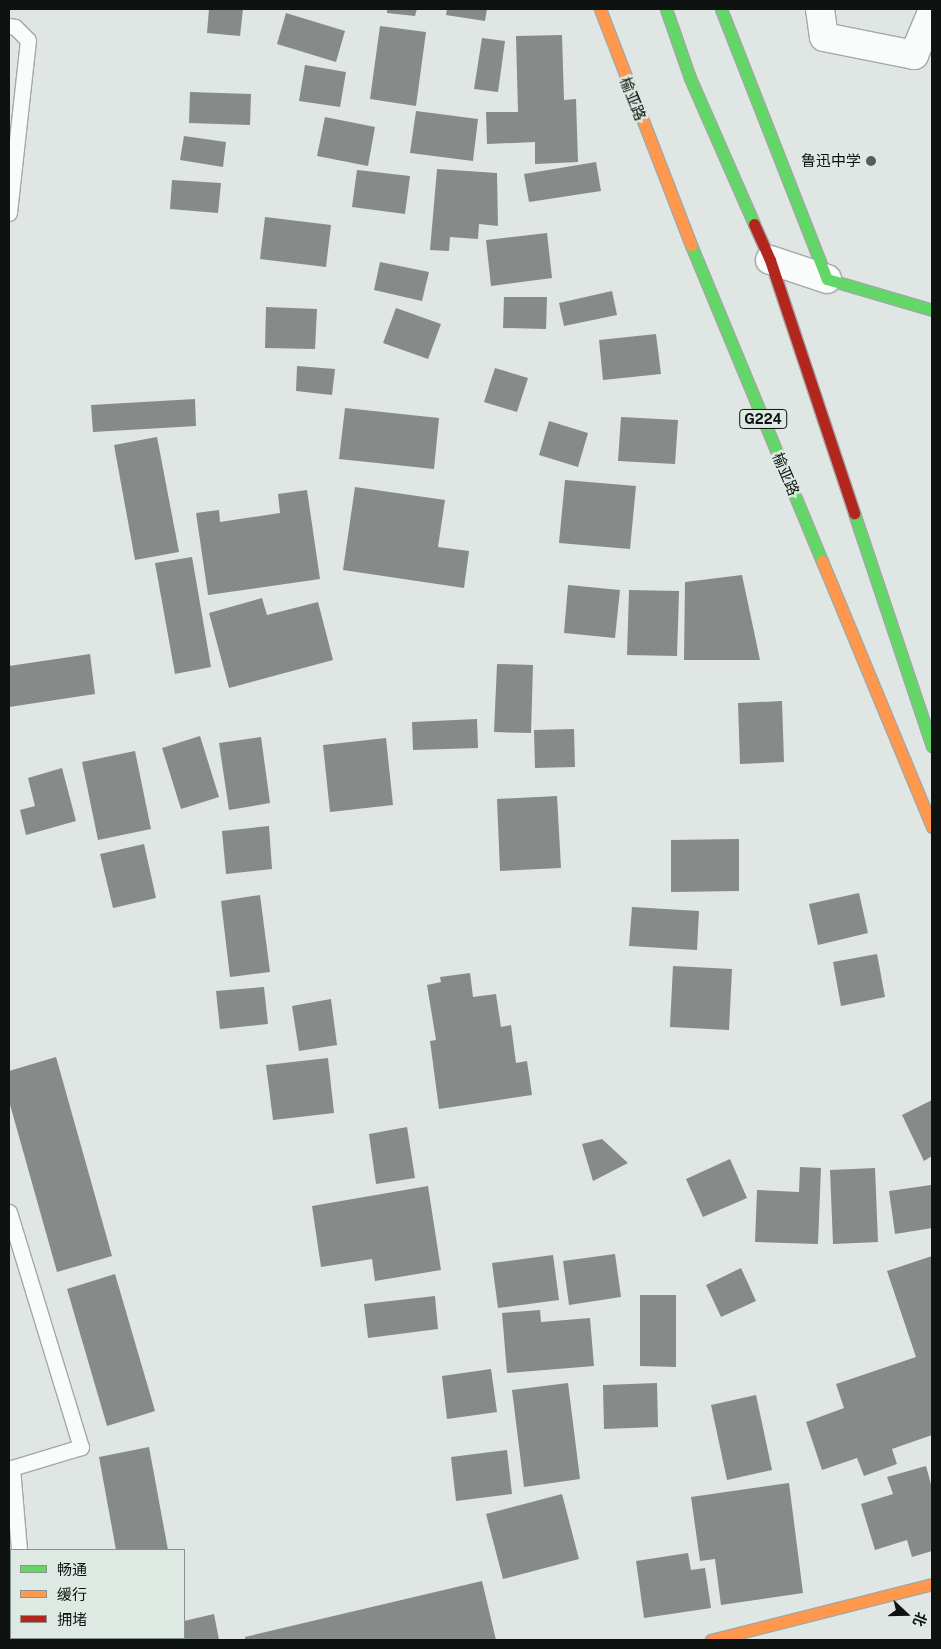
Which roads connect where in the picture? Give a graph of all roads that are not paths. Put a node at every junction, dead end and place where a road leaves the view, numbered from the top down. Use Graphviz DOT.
graph roads {
  1 [pos="600,9"];
  2 [pos="666,9"];
  3 [pos="721,9"];
  4 [pos="820,9"];
  5 [pos="932,12"];
  6 [pos="9,26"];
  7 [pos="9,213"];
  8 [pos="770,260"];
  9 [pos="827,279"];
  10 [pos="932,310"];
  11 [pos="932,746"];
  12 [pos="932,827"];
  13 [pos="9,1212"];
  14 [pos="19,1549"];
  15 [pos="932,1584"];
  16 [pos="711,1640"];
  1 -- 12 [label="main road, 榆亚路 / G224"];
  2 -- 8 [label="main road"];
  3 -- 9 [label="main road"];
  4 -- 5 [label="street"];
  6 -- 7 [label="lane"];
  8 -- 9 [label="street"];
  8 -- 11 [label="main road"];
  9 -- 10 [label="main road"];
  13 -- 14 [label="lane"];
  15 -- 16 [label="main road"];
}
